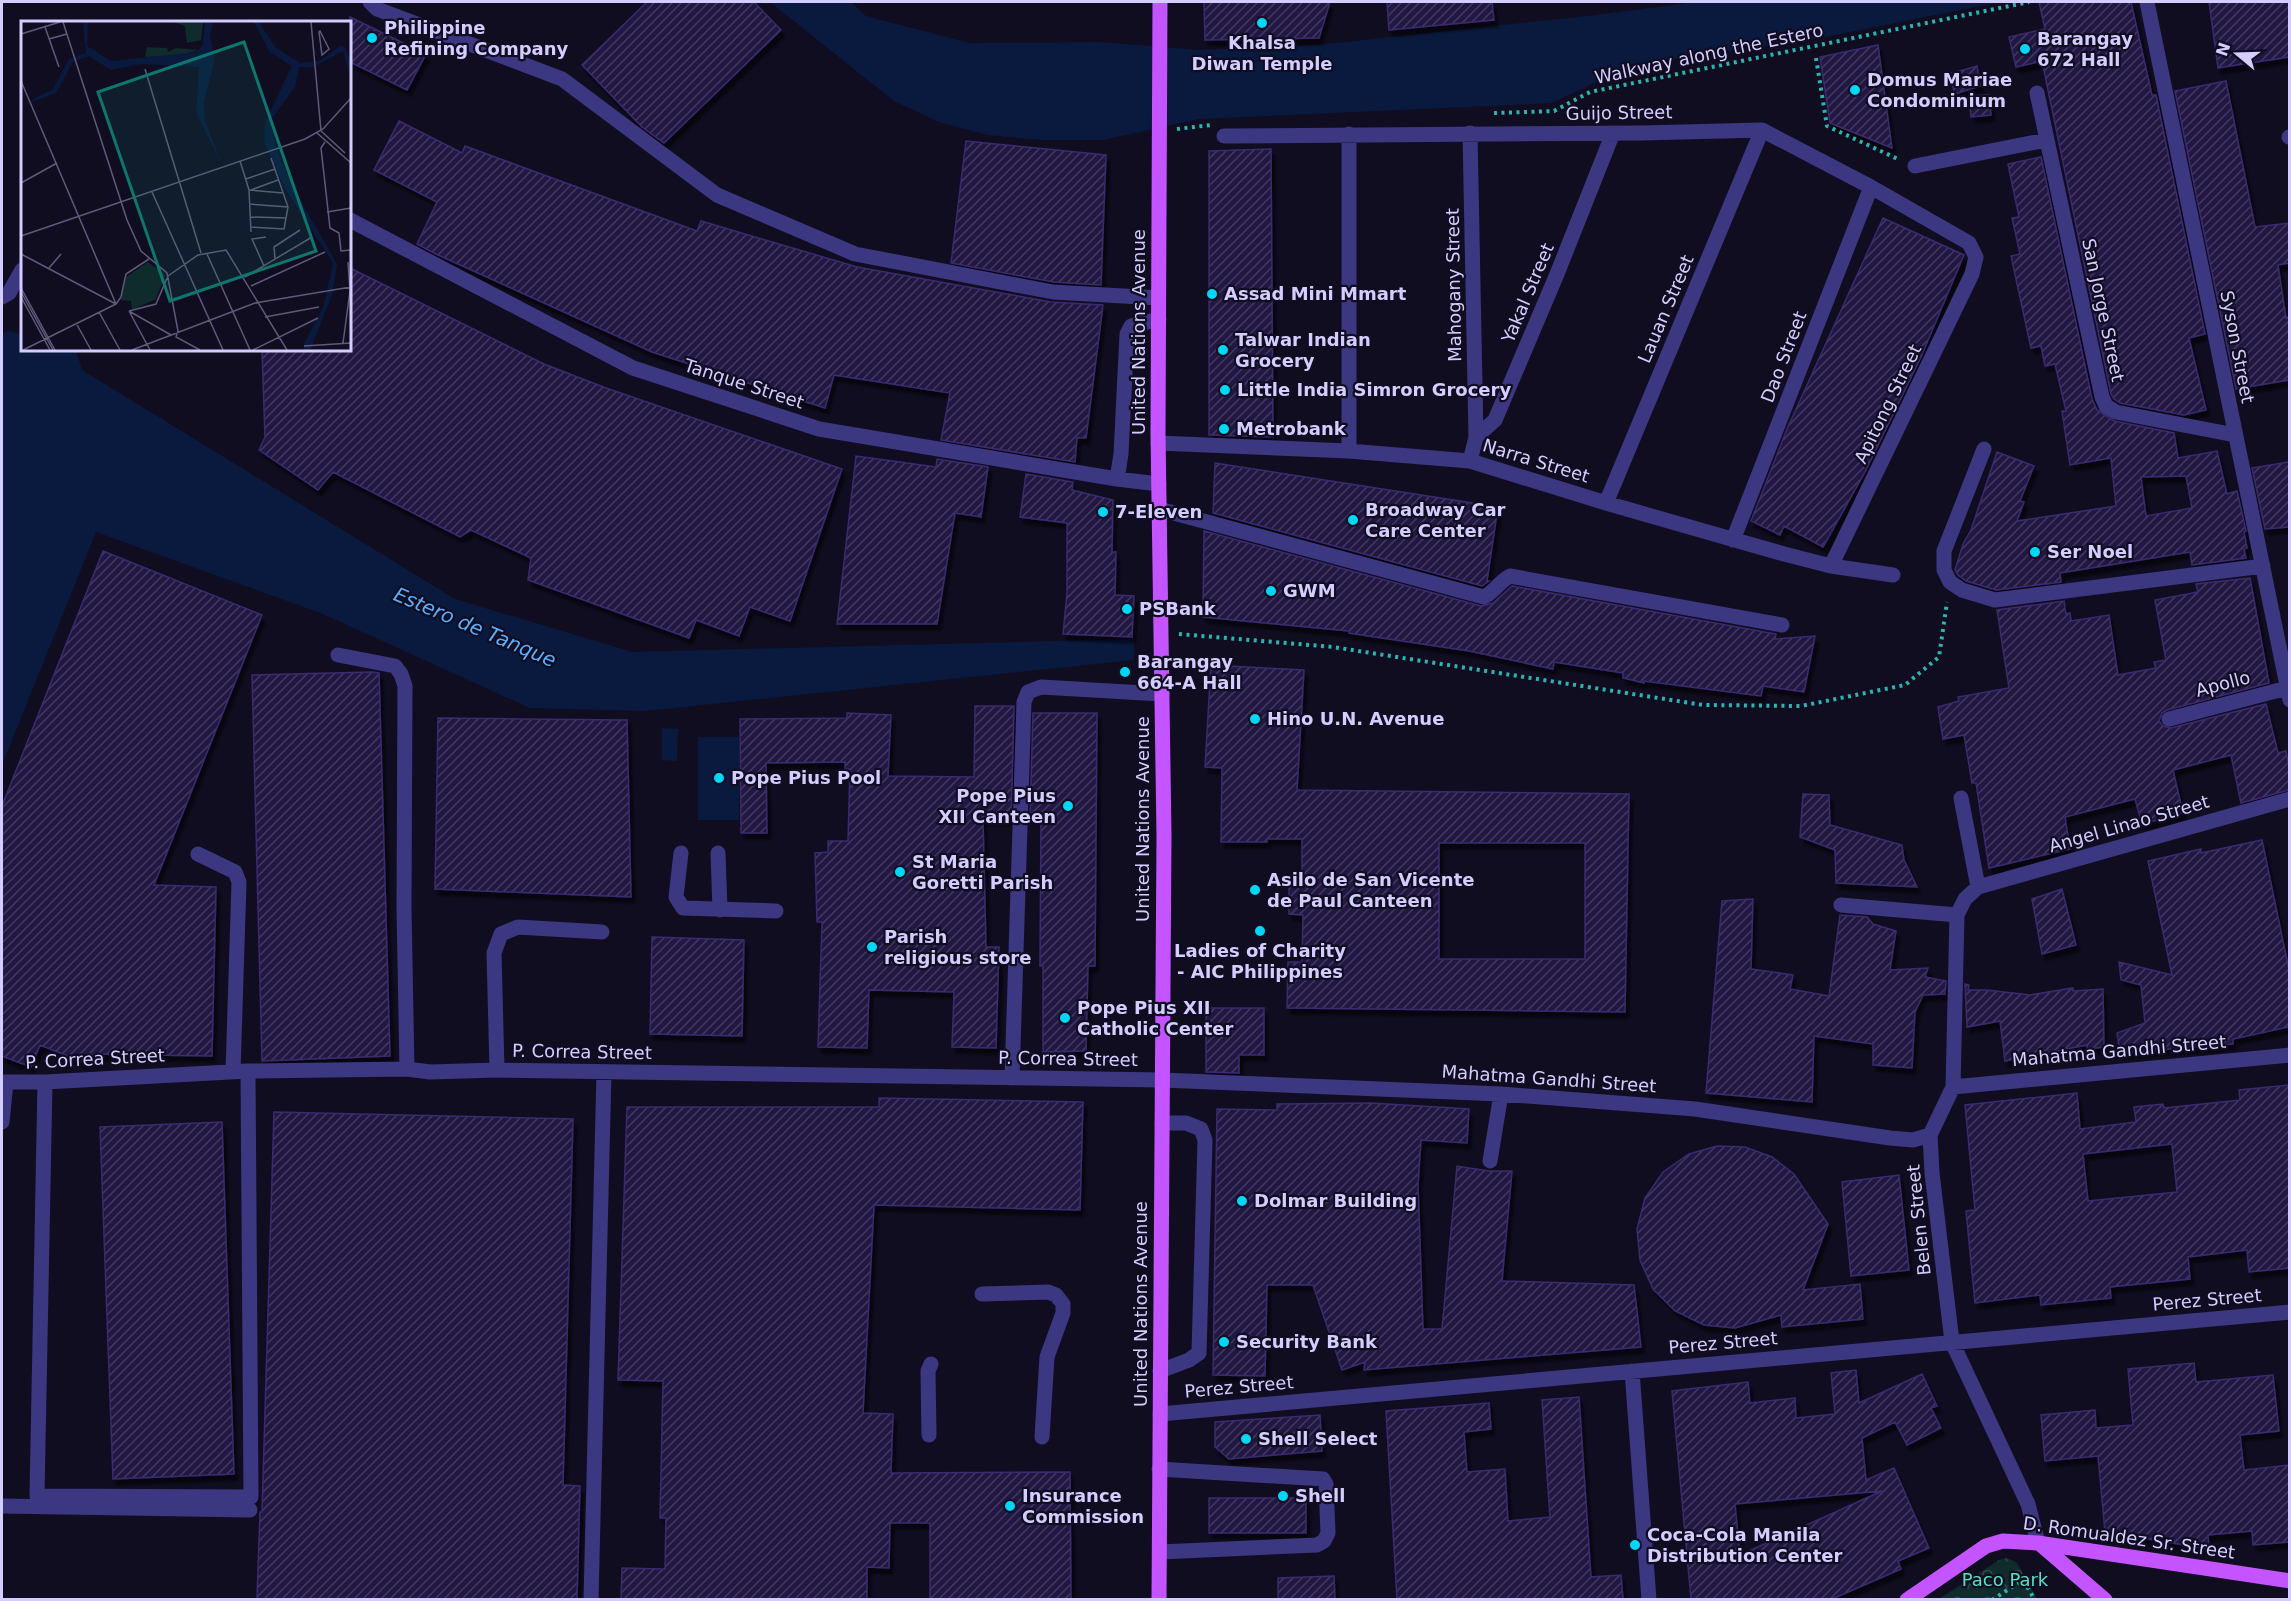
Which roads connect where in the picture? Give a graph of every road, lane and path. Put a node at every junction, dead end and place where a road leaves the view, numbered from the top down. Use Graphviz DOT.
graph roads {
  1 [pos="370,2"];
  2 [pos="1160,2"];
  3 [pos="2029,2"];
  4 [pos="2147,2"];
  5 [pos="1816,58"];
  6 [pos="2037,93"];
  7 [pos="1488,113"];
  8 [pos="1213,125"];
  9 [pos="1180,127"];
  10 [pos="1762,130"];
  11 [pos="1470,133"];
  12 [pos="1613,133"];
  13 [pos="1349,135"];
  14 [pos="1224,136"];
  15 [pos="2046,140"];
  16 [pos="1915,166"];
  17 [pos="1871,187"];
  18 [pos="351,221"];
  19 [pos="1976,257"];
  20 [pos="21,272"];
  21 [pos="2,297"];
  22 [pos="1158,298"];
  23 [pos="1159,318"];
  24 [pos="2235,435"];
  25 [pos="1476,437"];
  26 [pos="1158,443"];
  27 [pos="1984,449"];
  28 [pos="1349,452"];
  29 [pos="1470,461"];
  30 [pos="1117,480"];
  31 [pos="1160,484"];
  32 [pos="1606,503"];
  33 [pos="1159,509"];
  34 [pos="1733,540"];
  35 [pos="1831,566"];
  36 [pos="2263,566"];
  37 [pos="1893,575"];
  38 [pos="1950,582"];
  39 [pos="1782,625"];
  40 [pos="1161,635"];
  41 [pos="338,655"];
  42 [pos="1162,694"];
  43 [pos="2288,694"];
  44 [pos="2169,719"];
  45 [pos="1961,798"];
  46 [pos="2289,799"];
  47 [pos="681,853"];
  48 [pos="718,853"];
  49 [pos="198,854"];
  50 [pos="1978,887"];
  51 [pos="1841,905"];
  52 [pos="720,909"];
  53 [pos="776,911"];
  54 [pos="1957,915"];
  55 [pos="602,932"];
  56 [pos="2289,1055"];
  57 [pos="407,1069"];
  58 [pos="497,1070"];
  59 [pos="240,1071"];
  60 [pos="604,1072"];
  61 [pos="1012,1078"];
  62 [pos="1162,1080"];
  63 [pos="4,1082"];
  64 [pos="45,1082"];
  65 [pos="1953,1087"];
  66 [pos="1501,1094"];
  67 [pos="2,1122"];
  68 [pos="1162,1123"];
  69 [pos="1930,1135"];
  70 [pos="1490,1161"];
  71 [pos="982,1294"];
  72 [pos="2289,1312"];
  73 [pos="1952,1341"];
  74 [pos="931,1364"];
  75 [pos="1160,1371"];
  76 [pos="1632,1371"];
  77 [pos="1160,1414"];
  78 [pos="929,1435"];
  79 [pos="1042,1437"];
  80 [pos="1160,1469"];
  81 [pos="2,1506"];
  82 [pos="250,1510"];
  83 [pos="2038,1543"];
  84 [pos="1160,1552"];
  85 [pos="2289,1581"];
  86 [pos="591,1599"];
  87 [pos="1159,1599"];
  88 [pos="1649,1599"];
  89 [pos="1906,1599"];
  90 [pos="1992,1599"];
  91 [pos="2035,1599"];
  92 [pos="2105,1599"];
  1 -- 22 [label="street"];
  2 -- 22 [label="main road, United Nations Avenue"];
  3 -- 7 [label="path, Walkway along the Estero"];
  4 -- 24 [label="street, Syson Street"];
  5 -- 16 [label="path"];
  6 -- 15 [label="street, San Jorge Street"];
  8 -- 9 [label="path"];
  10 -- 12 [label="street, Guijo Street"];
  10 -- 17 [label="street, Guijo Street"];
  10 -- 32 [label="street, Lauan Street"];
  11 -- 12 [label="street, Guijo Street"];
  11 -- 13 [label="street, Guijo Street"];
  11 -- 25 [label="street, Mahogany Street"];
  12 -- 25 [label="street, Yakal Street"];
  13 -- 14 [label="street, Guijo Street"];
  13 -- 28 [label="street"];
  15 -- 16 [label="street"];
  15 -- 24 [label="street, San Jorge Street"];
  17 -- 19 [label="street, Guijo Street"];
  17 -- 34 [label="street, Dao Street"];
  18 -- 30 [label="street, Tanque Street"];
  19 -- 35 [label="street, Apitong Street"];
  20 -- 21 [label="street"];
  22 -- 23 [label="main road, United Nations Avenue"];
  23 -- 26 [label="main road, United Nations Avenue"];
  23 -- 30 [label="street"];
  24 -- 36 [label="street, Syson Street"];
  25 -- 29 [label="street"];
  26 -- 28 [label="street, Narra Street"];
  26 -- 31 [label="main road, United Nations Avenue"];
  27 -- 38 [label="street"];
  28 -- 29 [label="street, Narra Street"];
  29 -- 32 [label="street, Narra Street"];
  30 -- 31 [label="street, Tanque Street"];
  31 -- 33 [label="main road, United Nations Avenue"];
  32 -- 34 [label="street, Narra Street"];
  33 -- 39 [label="street"];
  33 -- 40 [label="main road, United Nations Avenue"];
  34 -- 35 [label="street, Narra Street"];
  35 -- 37 [label="street, Narra Street"];
  36 -- 38 [label="street"];
  36 -- 43 [label="street, Syson Street"];
  38 -- 40 [label="path"];
  40 -- 42 [label="main road, United Nations Avenue"];
  41 -- 57 [label="street"];
  42 -- 61 [label="street"];
  42 -- 62 [label="main road, United Nations Avenue"];
  43 -- 44 [label="street, Apollo"];
  45 -- 50 [label="street"];
  46 -- 50 [label="street, Angel Linao Street"];
  47 -- 52 [label="street"];
  48 -- 52 [label="street"];
  49 -- 59 [label="street"];
  50 -- 54 [label="street"];
  51 -- 54 [label="street"];
  52 -- 53 [label="street"];
  54 -- 65 [label="street, Belen Street"];
  55 -- 58 [label="street"];
  56 -- 65 [label="street, Mahatma Gandhi Street"];
  57 -- 58 [label="street, P. Correa Street"];
  57 -- 59 [label="street, P. Correa Street"];
  58 -- 60 [label="street, P. Correa Street"];
  59 -- 64 [label="street, P. Correa Street"];
  59 -- 64 [label="street"];
  60 -- 61 [label="street, P. Correa Street"];
  60 -- 86 [label="street"];
  61 -- 62 [label="street, P. Correa Street"];
  62 -- 66 [label="street, Mahatma Gandhi Street"];
  62 -- 68 [label="main road, United Nations Avenue"];
  63 -- 64 [label="street, P. Correa Street"];
  63 -- 67 [label="street"];
  65 -- 69 [label="street, Belen Street"];
  66 -- 69 [label="street, Mahatma Gandhi Street"];
  66 -- 70 [label="street"];
  68 -- 75 [label="main road, United Nations Avenue"];
  68 -- 75 [label="street"];
  69 -- 73 [label="street, Belen Street"];
  71 -- 79 [label="street"];
  72 -- 73 [label="street, Perez Street"];
  73 -- 76 [label="street, Perez Street"];
  73 -- 83 [label="street, Belen Street"];
  74 -- 78 [label="street"];
  75 -- 77 [label="main road, United Nations Avenue"];
  76 -- 77 [label="street, Perez Street"];
  76 -- 88 [label="street"];
  77 -- 80 [label="main road, United Nations Avenue"];
  80 -- 84 [label="main road, United Nations Avenue"];
  80 -- 84 [label="street"];
  81 -- 82 [label="street"];
  83 -- 85 [label="main road, D. Romualdez Sr. Street"];
  83 -- 89 [label="main road, D. Romualdez Sr. Street"];
  83 -- 92 [label="main road"];
  84 -- 87 [label="main road, United Nations Avenue"];
  90 -- 91 [label="path"];
}
